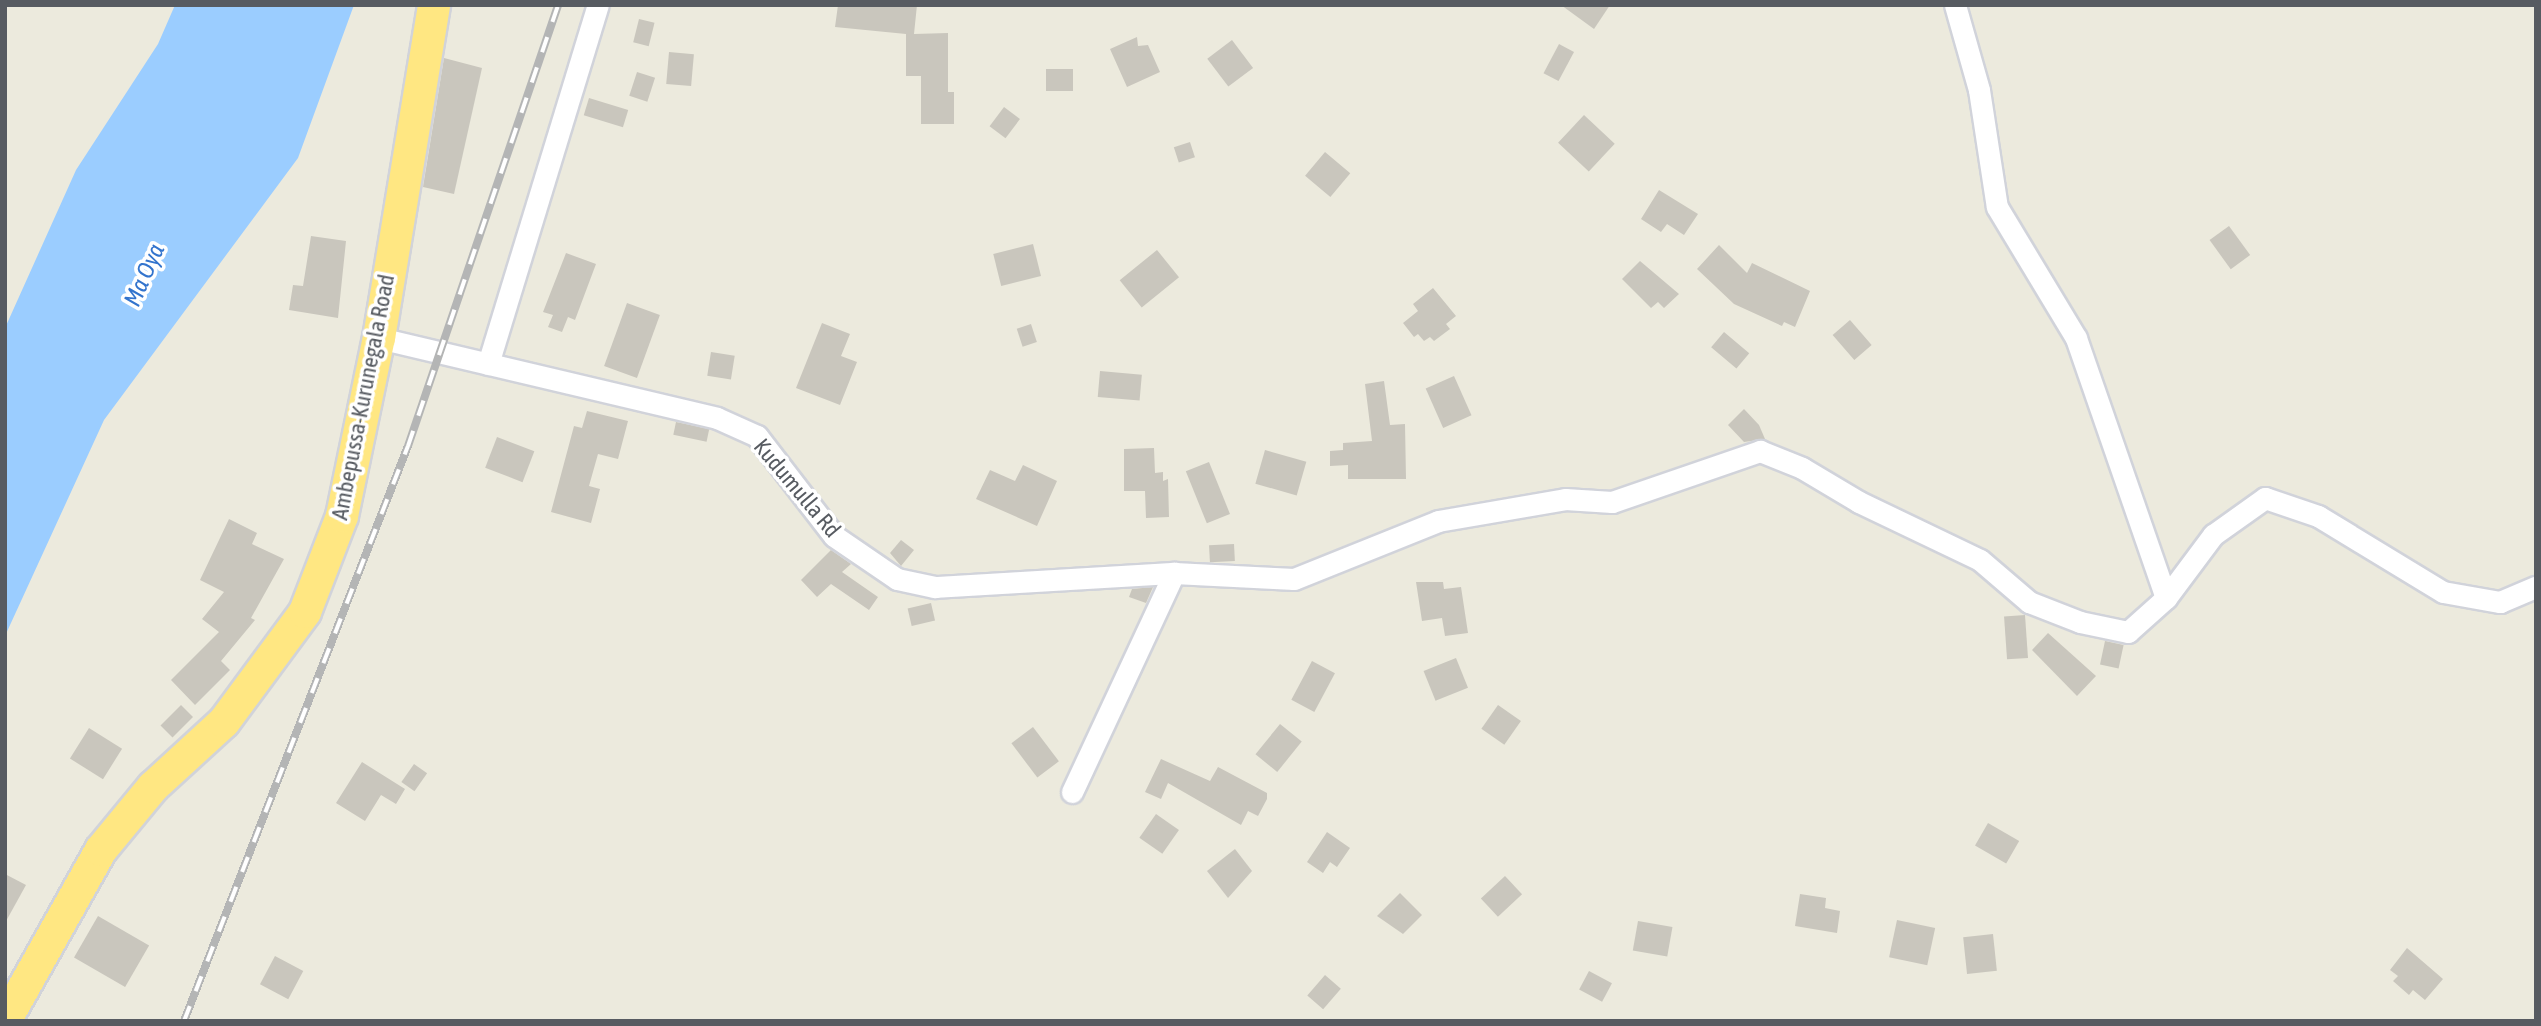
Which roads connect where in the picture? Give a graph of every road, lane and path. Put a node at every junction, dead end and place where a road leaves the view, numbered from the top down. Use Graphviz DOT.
graph roads {
  1 [pos="434,5"];
  2 [pos="598,5"];
  3 [pos="1955,5"];
  4 [pos="379,338"];
  5 [pos="488,364"];
  6 [pos="1174,573"];
  7 [pos="2534,590"];
  8 [pos="2166,598"];
  9 [pos="1072,792"];
  10 [pos="5,1021"];
  1 -- 4 [label="highway, Ambepussa-Kurunegala Road"];
  2 -- 5 [label="street"];
  3 -- 8 [label="street"];
  4 -- 5 [label="street, Kudumulla Rd"];
  4 -- 10 [label="highway, Ambepussa-Kurunegala Road"];
  5 -- 6 [label="street, Kudumulla Rd"];
  6 -- 8 [label="street, Kudumulla Rd"];
  6 -- 9 [label="street"];
  7 -- 8 [label="street"];
}
